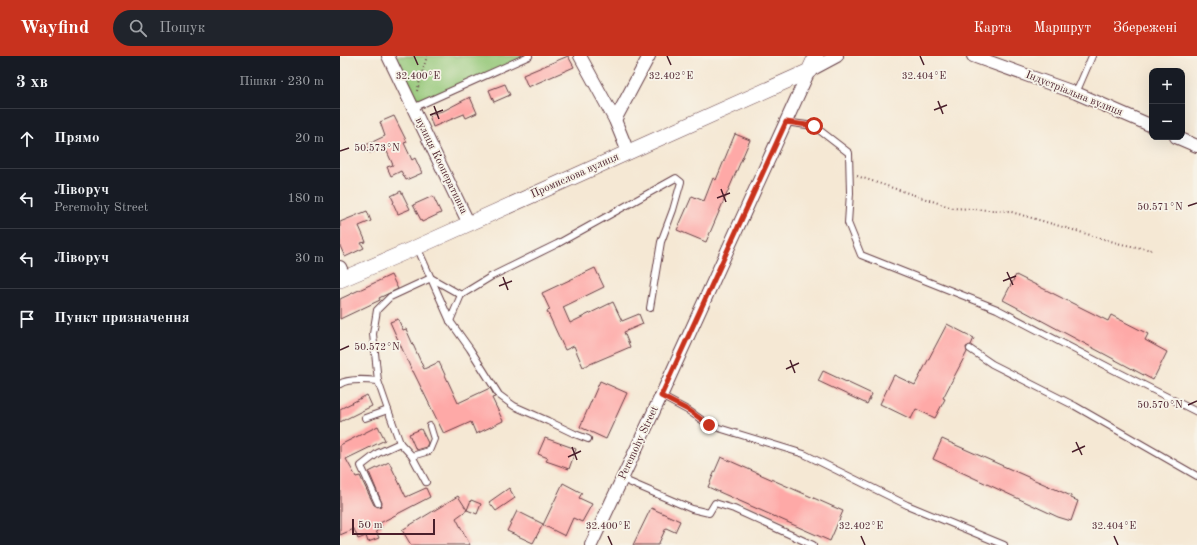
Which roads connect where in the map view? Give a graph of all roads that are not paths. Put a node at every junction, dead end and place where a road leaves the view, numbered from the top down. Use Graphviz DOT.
graph roads {
  1 [pos="388,56"];
  2 [pos="529,56"];
  3 [pos="580,56"];
  4 [pos="649,56"];
  5 [pos="816,56"];
  6 [pos="837,56"];
  7 [pos="973,56"];
  8 [pos="1092,56"];
  9 [pos="809,71"];
  10 [pos="1076,93"];
  11 [pos="412,108"];
  12 [pos="615,120"];
  13 [pos="786,122"];
  14 [pos="1149,125"];
  15 [pos="1183,140"];
  16 [pos="1197,146"];
  17 [pos="628,152"];
  18 [pos="469,224"];
  19 [pos="417,247"];
  20 [pos="342,275"];
  21 [pos="431,278"];
  22 [pos="461,296"];
  23 [pos="650,308"];
  24 [pos="450,321"];
  25 [pos="970,349"];
  26 [pos="378,381"];
  27 [pos="341,382"];
  28 [pos="661,396"];
  29 [pos="388,410"];
  30 [pos="1197,412"];
  31 [pos="365,418"];
  32 [pos="430,426"];
  33 [pos="588,439"];
  34 [pos="400,443"];
  35 [pos="412,456"];
  36 [pos="1197,476"];
  37 [pos="622,479"];
  38 [pos="426,482"];
  39 [pos="378,503"];
  40 [pos="591,545"];
  41 [pos="813,545"];
  42 [pos="1004,545"];
  1 -- 11 [label="street, вулиця Кооперативна"];
  2 -- 11 [label="lane, вулиця Кооперативна"];
  3 -- 12 [label="street"];
  4 -- 12 [label="street"];
  5 -- 9 [label="street, Peremohy Street"];
  6 -- 9 [label="street"];
  7 -- 10 [label="street, Індустріальна вулиця"];
  8 -- 10 [label="lane"];
  9 -- 13 [label="street, Peremohy Street"];
  9 -- 17 [label="street, Промислова вулиця"];
  10 -- 14 [label="street, Індустріальна вулиця"];
  11 -- 18 [label="street, вулиця Кооперативна"];
  12 -- 17 [label="street"];
  13 -- 28 [label="street, Peremohy Street"];
  13 -- 30 [label="lane"];
  15 -- 16 [label="street"];
  17 -- 18 [label="street, Промислова вулиця"];
  18 -- 19 [label="street, Промислова вулиця"];
  19 -- 20 [label="street, Промислова вулиця"];
  19 -- 21 [label="lane"];
  21 -- 22 [label="lane"];
  21 -- 24 [label="lane"];
  21 -- 26 [label="lane"];
  22 -- 23 [label="lane"];
  22 -- 24 [label="lane"];
  24 -- 33 [label="lane"];
  25 -- 36 [label="lane"];
  26 -- 27 [label="lane"];
  26 -- 29 [label="lane"];
  28 -- 37 [label="street, Peremohy Street"];
  28 -- 42 [label="lane"];
  29 -- 31 [label="lane"];
  29 -- 34 [label="lane"];
  32 -- 35 [label="lane"];
  34 -- 35 [label="lane"];
  34 -- 39 [label="lane"];
  35 -- 38 [label="lane"];
  37 -- 40 [label="street, Peremohy Street"];
  37 -- 41 [label="lane"];
}
